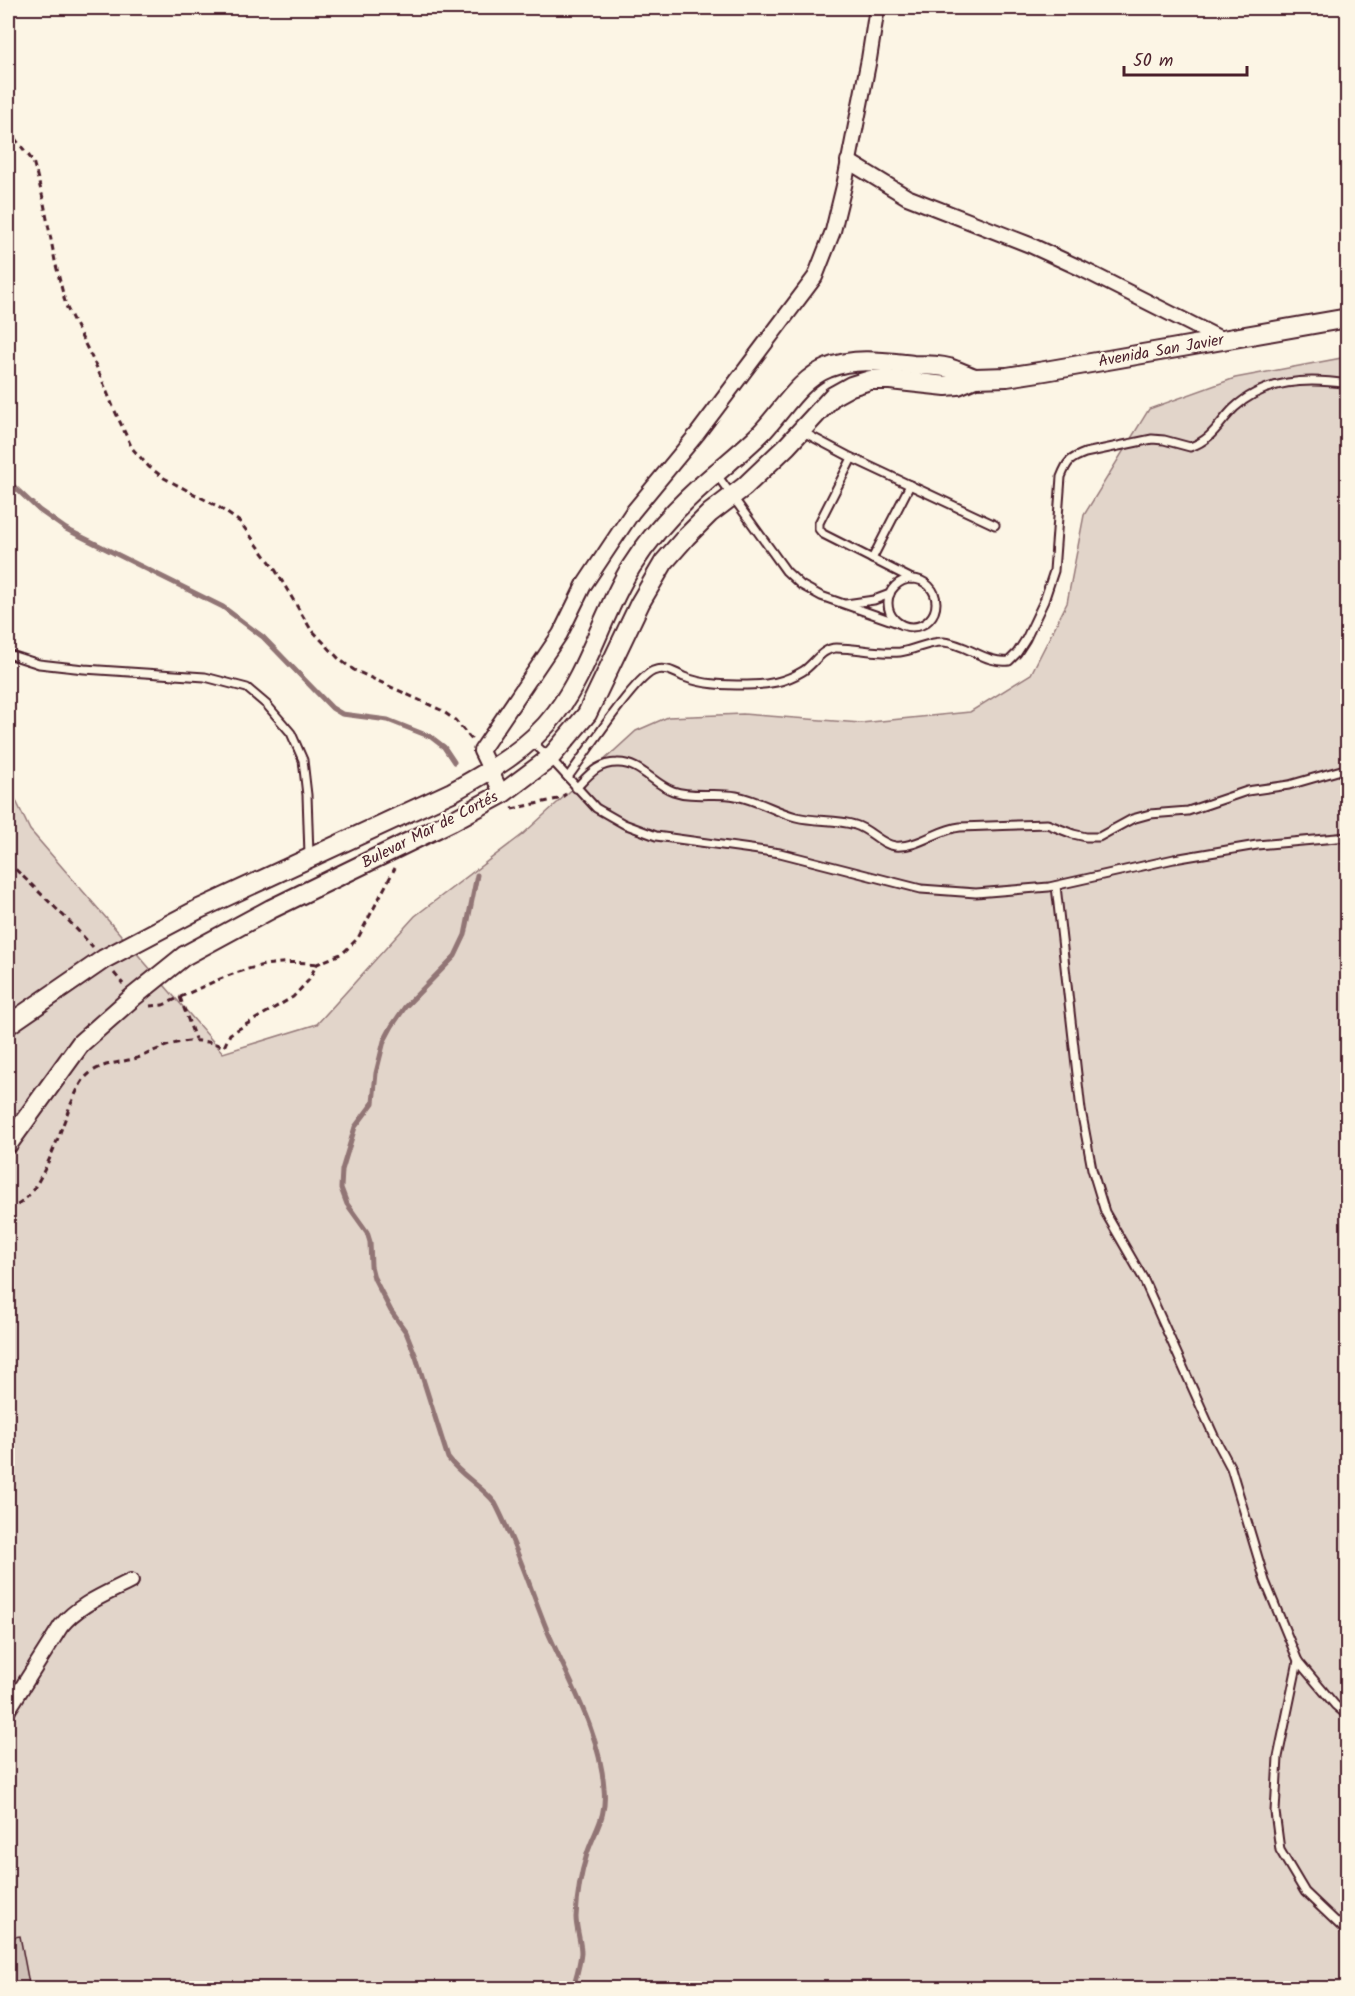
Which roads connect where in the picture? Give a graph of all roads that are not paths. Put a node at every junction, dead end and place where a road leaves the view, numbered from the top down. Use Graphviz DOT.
graph roads {
  1 [pos="877,8"];
  2 [pos="848,161"];
  3 [pos="1347,318"];
  4 [pos="1223,340"];
  5 [pos="845,362"];
  6 [pos="975,378"];
  7 [pos="1347,384"];
  8 [pos="851,386"];
  9 [pos="800,430"];
  10 [pos="852,458"];
  11 [pos="716,473"];
  12 [pos="910,485"];
  13 [pos="731,497"];
  14 [pos="995,525"];
  15 [pos="872,559"];
  16 [pos="912,579"];
  17 [pos="890,594"];
  18 [pos="844,604"];
  19 [pos="898,623"];
  20 [pos="8,654"];
  21 [pos="531,741"];
  22 [pos="550,758"];
  23 [pos="1347,768"];
  24 [pos="491,771"];
  25 [pos="568,777"];
  26 [pos="576,788"];
  27 [pos="502,794"];
  28 [pos="1347,837"];
  29 [pos="309,858"];
  30 [pos="1056,886"];
  31 [pos="315,887"];
  32 [pos="8,1024"];
  33 [pos="8,1144"];
  34 [pos="131,1581"];
  35 [pos="1298,1661"];
  36 [pos="8,1710"];
  37 [pos="1347,1716"];
  38 [pos="1347,1933"];
  1 -- 2 [label="street"];
  2 -- 4 [label="street"];
  2 -- 24 [label="street"];
  3 -- 4 [label="street, Avenida San Javier"];
  4 -- 6 [label="street, Avenida San Javier"];
  5 -- 6 [label="street"];
  5 -- 8 [label="street"];
  5 -- 11 [label="street"];
  6 -- 8 [label="street, Bulevar Mar de Cortés"];
  7 -- 25 [label="lane"];
  8 -- 9 [label="street, Bulevar Mar de Cortés"];
  9 -- 10 [label="lane"];
  9 -- 13 [label="street, Bulevar Mar de Cortés"];
  10 -- 12 [label="lane"];
  10 -- 15 [label="lane"];
  11 -- 13 [label="lane"];
  11 -- 21 [label="street"];
  12 -- 14 [label="lane"];
  12 -- 15 [label="lane"];
  13 -- 18 [label="lane"];
  13 -- 22 [label="street, Bulevar Mar de Cortés"];
  15 -- 16 [label="lane"];
  16 -- 17 [label="lane"];
  16 -- 19 [label="lane"];
  17 -- 18 [label="lane"];
  17 -- 19 [label="lane"];
  18 -- 19 [label="lane"];
  20 -- 29 [label="lane"];
  21 -- 22 [label="lane"];
  21 -- 24 [label="street"];
  22 -- 25 [label="lane"];
  22 -- 27 [label="street, Bulevar Mar de Cortés"];
  23 -- 26 [label="lane"];
  24 -- 27 [label="street"];
  24 -- 29 [label="street"];
  25 -- 26 [label="lane"];
  26 -- 30 [label="lane"];
  27 -- 31 [label="street, Bulevar Mar de Cortés"];
  28 -- 30 [label="lane"];
  29 -- 31 [label="street"];
  29 -- 32 [label="street"];
  30 -- 35 [label="lane"];
  31 -- 33 [label="street, Bulevar Mar de Cortés"];
  34 -- 36 [label="street"];
  35 -- 37 [label="lane"];
  35 -- 38 [label="lane"];
}
